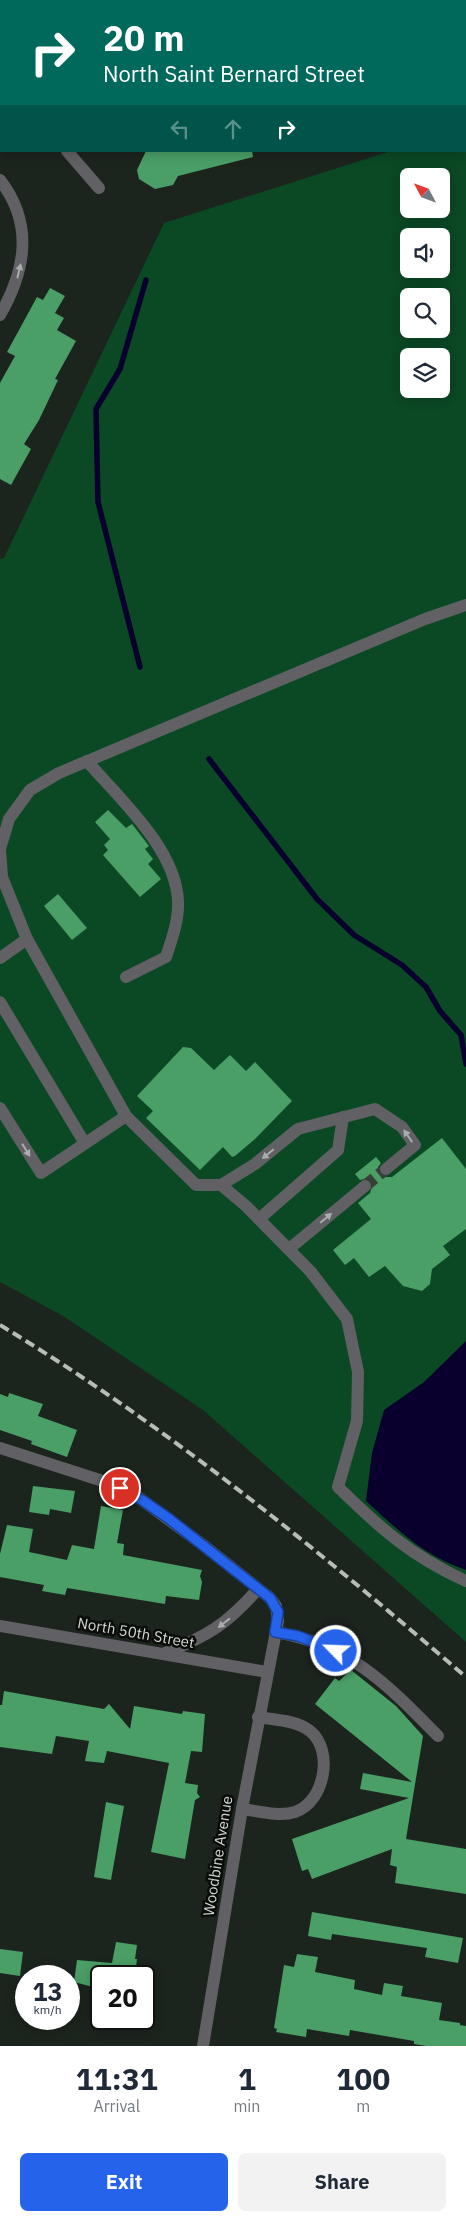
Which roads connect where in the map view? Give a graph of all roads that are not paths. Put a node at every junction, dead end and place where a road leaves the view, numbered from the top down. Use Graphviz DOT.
graph roads {
  1 [pos="67,152"];
  2 [pos="0,180"];
  3 [pos="99,188"];
  4 [pos="0,315"];
  5 [pos="466,605"];
  6 [pos="87,761"];
  7 [pos="1,841"];
  8 [pos="27,939"];
  9 [pos="0,958"];
  10 [pos="126,977"];
  11 [pos="0,1002"];
  12 [pos="0,1108"];
  13 [pos="126,1116"];
  14 [pos="343,1117"];
  15 [pos="84,1142"];
  16 [pos="386,1169"];
  17 [pos="221,1185"];
  18 [pos="365,1186"];
  19 [pos="259,1219"];
  20 [pos="289,1249"];
  21 [pos="0,1448"];
  22 [pos="466,1581"];
  23 [pos="258,1589"];
  24 [pos="0,1626"];
  25 [pos="275,1632"];
  26 [pos="163,1653"];
  27 [pos="267,1672"];
  28 [pos="258,1717"];
  29 [pos="438,1736"];
  30 [pos="242,1809"];
  31 [pos="203,2046"];
  1 -- 3 [label="street"];
  4 -- 2 [label="street, one-way"];
  5 -- 6 [label="street"];
  6 -- 7 [label="street"];
  6 -- 10 [label="street"];
  7 -- 8 [label="street"];
  8 -- 9 [label="street"];
  8 -- 13 [label="street"];
  11 -- 15 [label="street"];
  12 -- 15 [label="street, one-way"];
  13 -- 15 [label="street"];
  13 -- 17 [label="street"];
  16 -- 14 [label="street, one-way"];
  14 -- 17 [label="street, one-way"];
  14 -- 19 [label="street"];
  17 -- 19 [label="street"];
  20 -- 18 [label="street, one-way"];
  19 -- 20 [label="street"];
  20 -- 22 [label="street"];
  21 -- 23 [label="street, Woodbine Avenue"];
  23 -- 25 [label="street, Woodbine Avenue"];
  23 -- 26 [label="street, one-way"];
  24 -- 26 [label="street, North 50th Street"];
  25 -- 27 [label="street, Woodbine Avenue"];
  25 -- 29 [label="street"];
  26 -- 27 [label="street, North 50th Street"];
  27 -- 28 [label="street, Woodbine Avenue"];
  28 -- 30 [label="street, Woodbine Avenue"];
  28 -- 30 [label="street"];
  30 -- 31 [label="street, Woodbine Avenue"];
}
